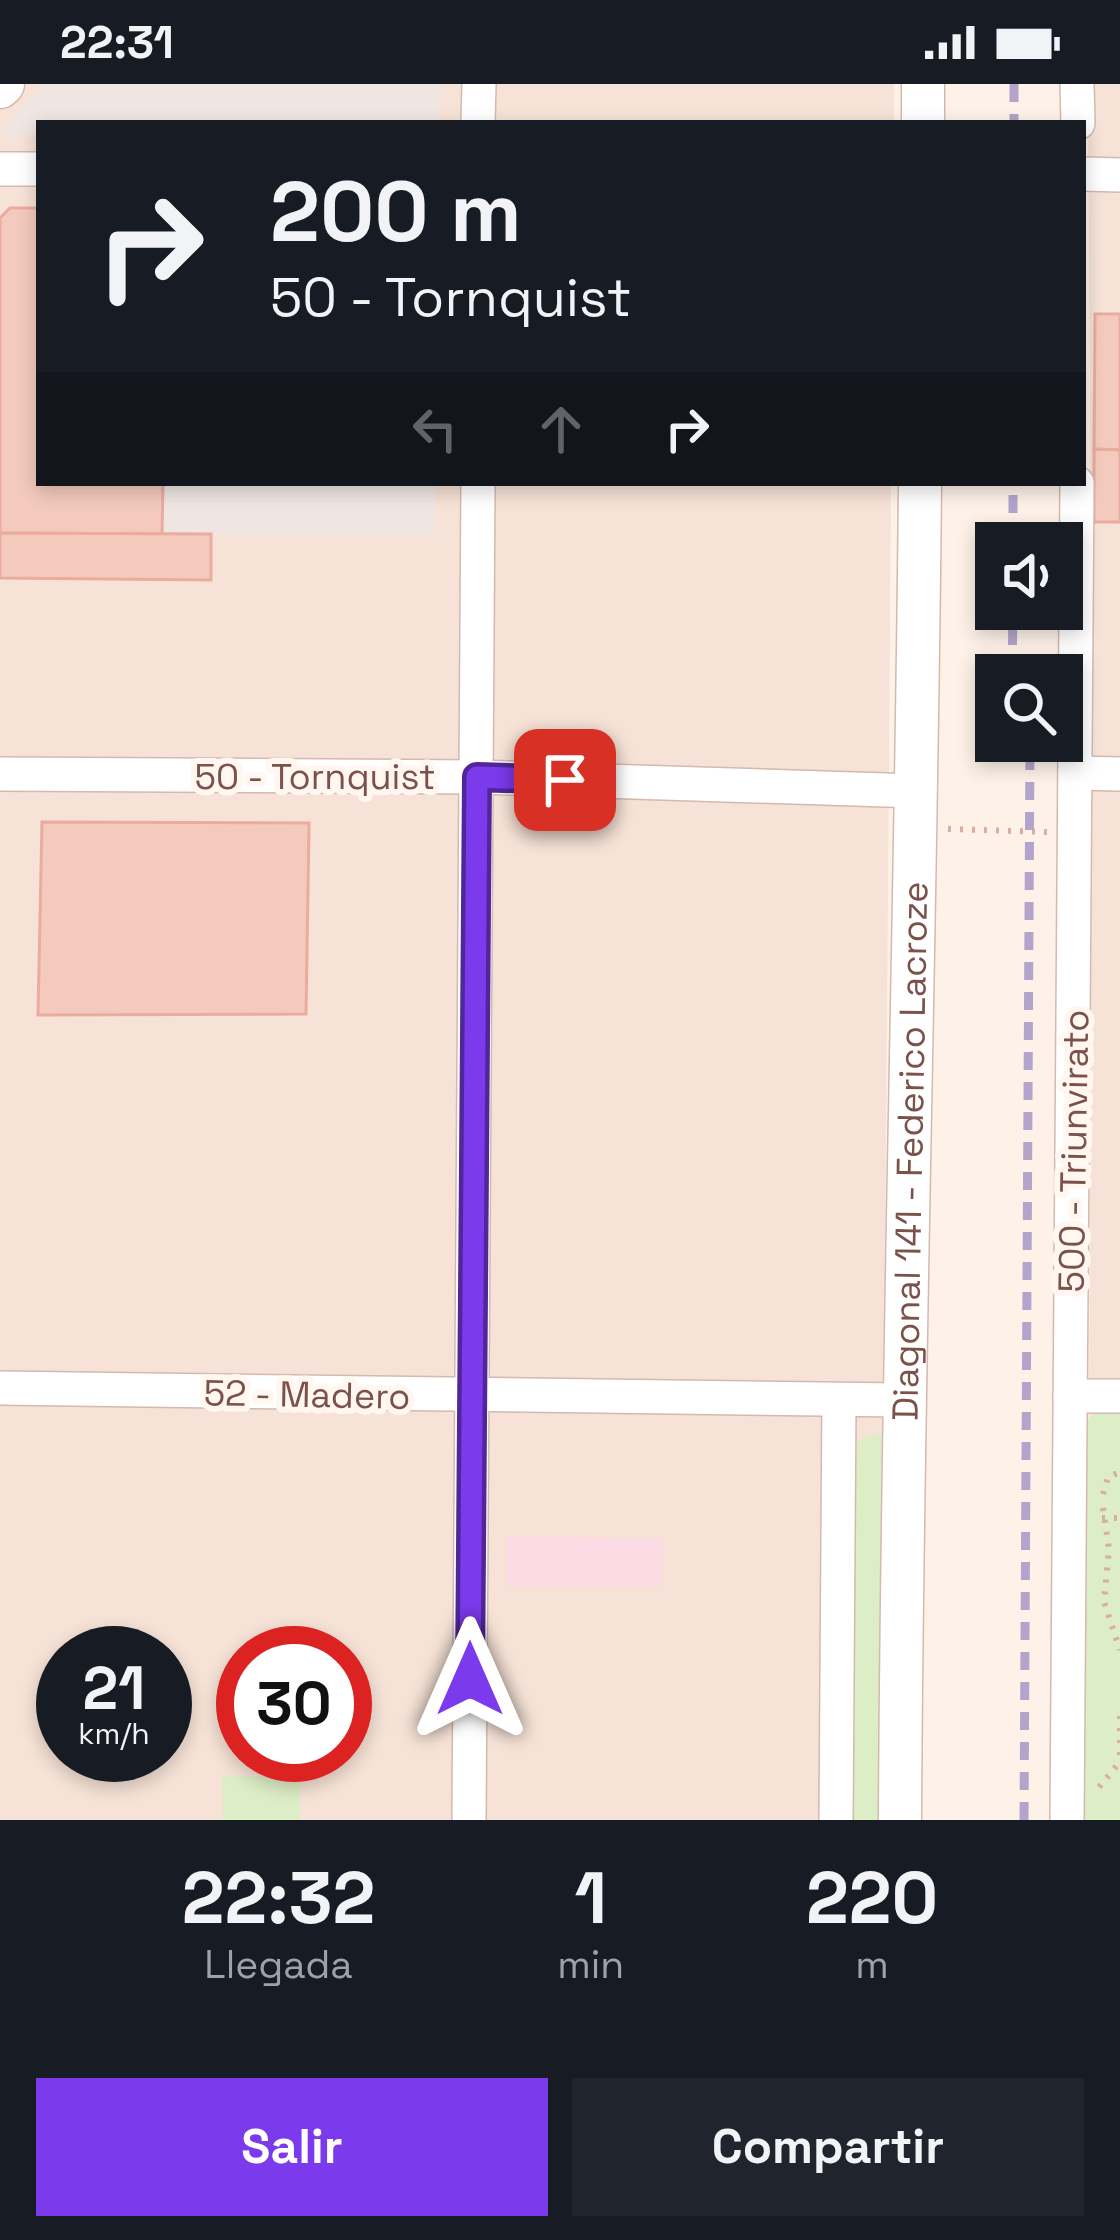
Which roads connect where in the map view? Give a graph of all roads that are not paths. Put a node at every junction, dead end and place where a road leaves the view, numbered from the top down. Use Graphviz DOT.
graph roads {
  1 [pos="479,84"];
  2 [pos="923,84"];
  3 [pos="1077,84"];
  4 [pos="478,120"];
  5 [pos="923,120"];
  6 [pos="1078,120"];
  7 [pos="0,169"];
  8 [pos="36,169"];
  9 [pos="1086,175"];
  10 [pos="1120,175"];
  11 [pos="478,486"];
  12 [pos="920,486"];
  13 [pos="1077,486"];
  14 [pos="1075,773"];
  15 [pos="0,774"];
  16 [pos="1120,774"];
  17 [pos="477,777"];
  18 [pos="917,809"];
  19 [pos="0,1388"];
  20 [pos="472,1396"];
  21 [pos="1070,1396"];
  22 [pos="1120,1396"];
  23 [pos="839,1400"];
  24 [pos="902,1400"];
  25 [pos="469,1820"];
  26 [pos="836,1820"];
  27 [pos="900,1820"];
  28 [pos="1067,1820"];
  1 -- 4 [label="street"];
  2 -- 5 [label="street"];
  3 -- 6 [label="street"];
  7 -- 8 [label="street"];
  9 -- 10 [label="street"];
  11 -- 17 [label="street"];
  12 -- 18 [label="street, Diagonal 141 - Federico Lacroze"];
  13 -- 14 [label="street, 500 - Triunvirato"];
  14 -- 16 [label="street"];
  14 -- 21 [label="street, 500 - Triunvirato"];
  15 -- 17 [label="street, 50 - Tornquist"];
  17 -- 18 [label="street, 50 - Tornquist"];
  17 -- 20 [label="street"];
  18 -- 24 [label="street, Diagonal 141 - Federico Lacroze"];
  19 -- 20 [label="street, 52 - Madero"];
  20 -- 23 [label="street, 52 - Madero"];
  20 -- 25 [label="street"];
  21 -- 22 [label="street"];
  21 -- 28 [label="street, 500 - Triunvirato"];
  23 -- 24 [label="street, 52 - Madero"];
  23 -- 26 [label="street, Diagonal 141 - Federico Lacroze"];
  24 -- 27 [label="street, Diagonal 141 - Federico Lacroze"];
}
